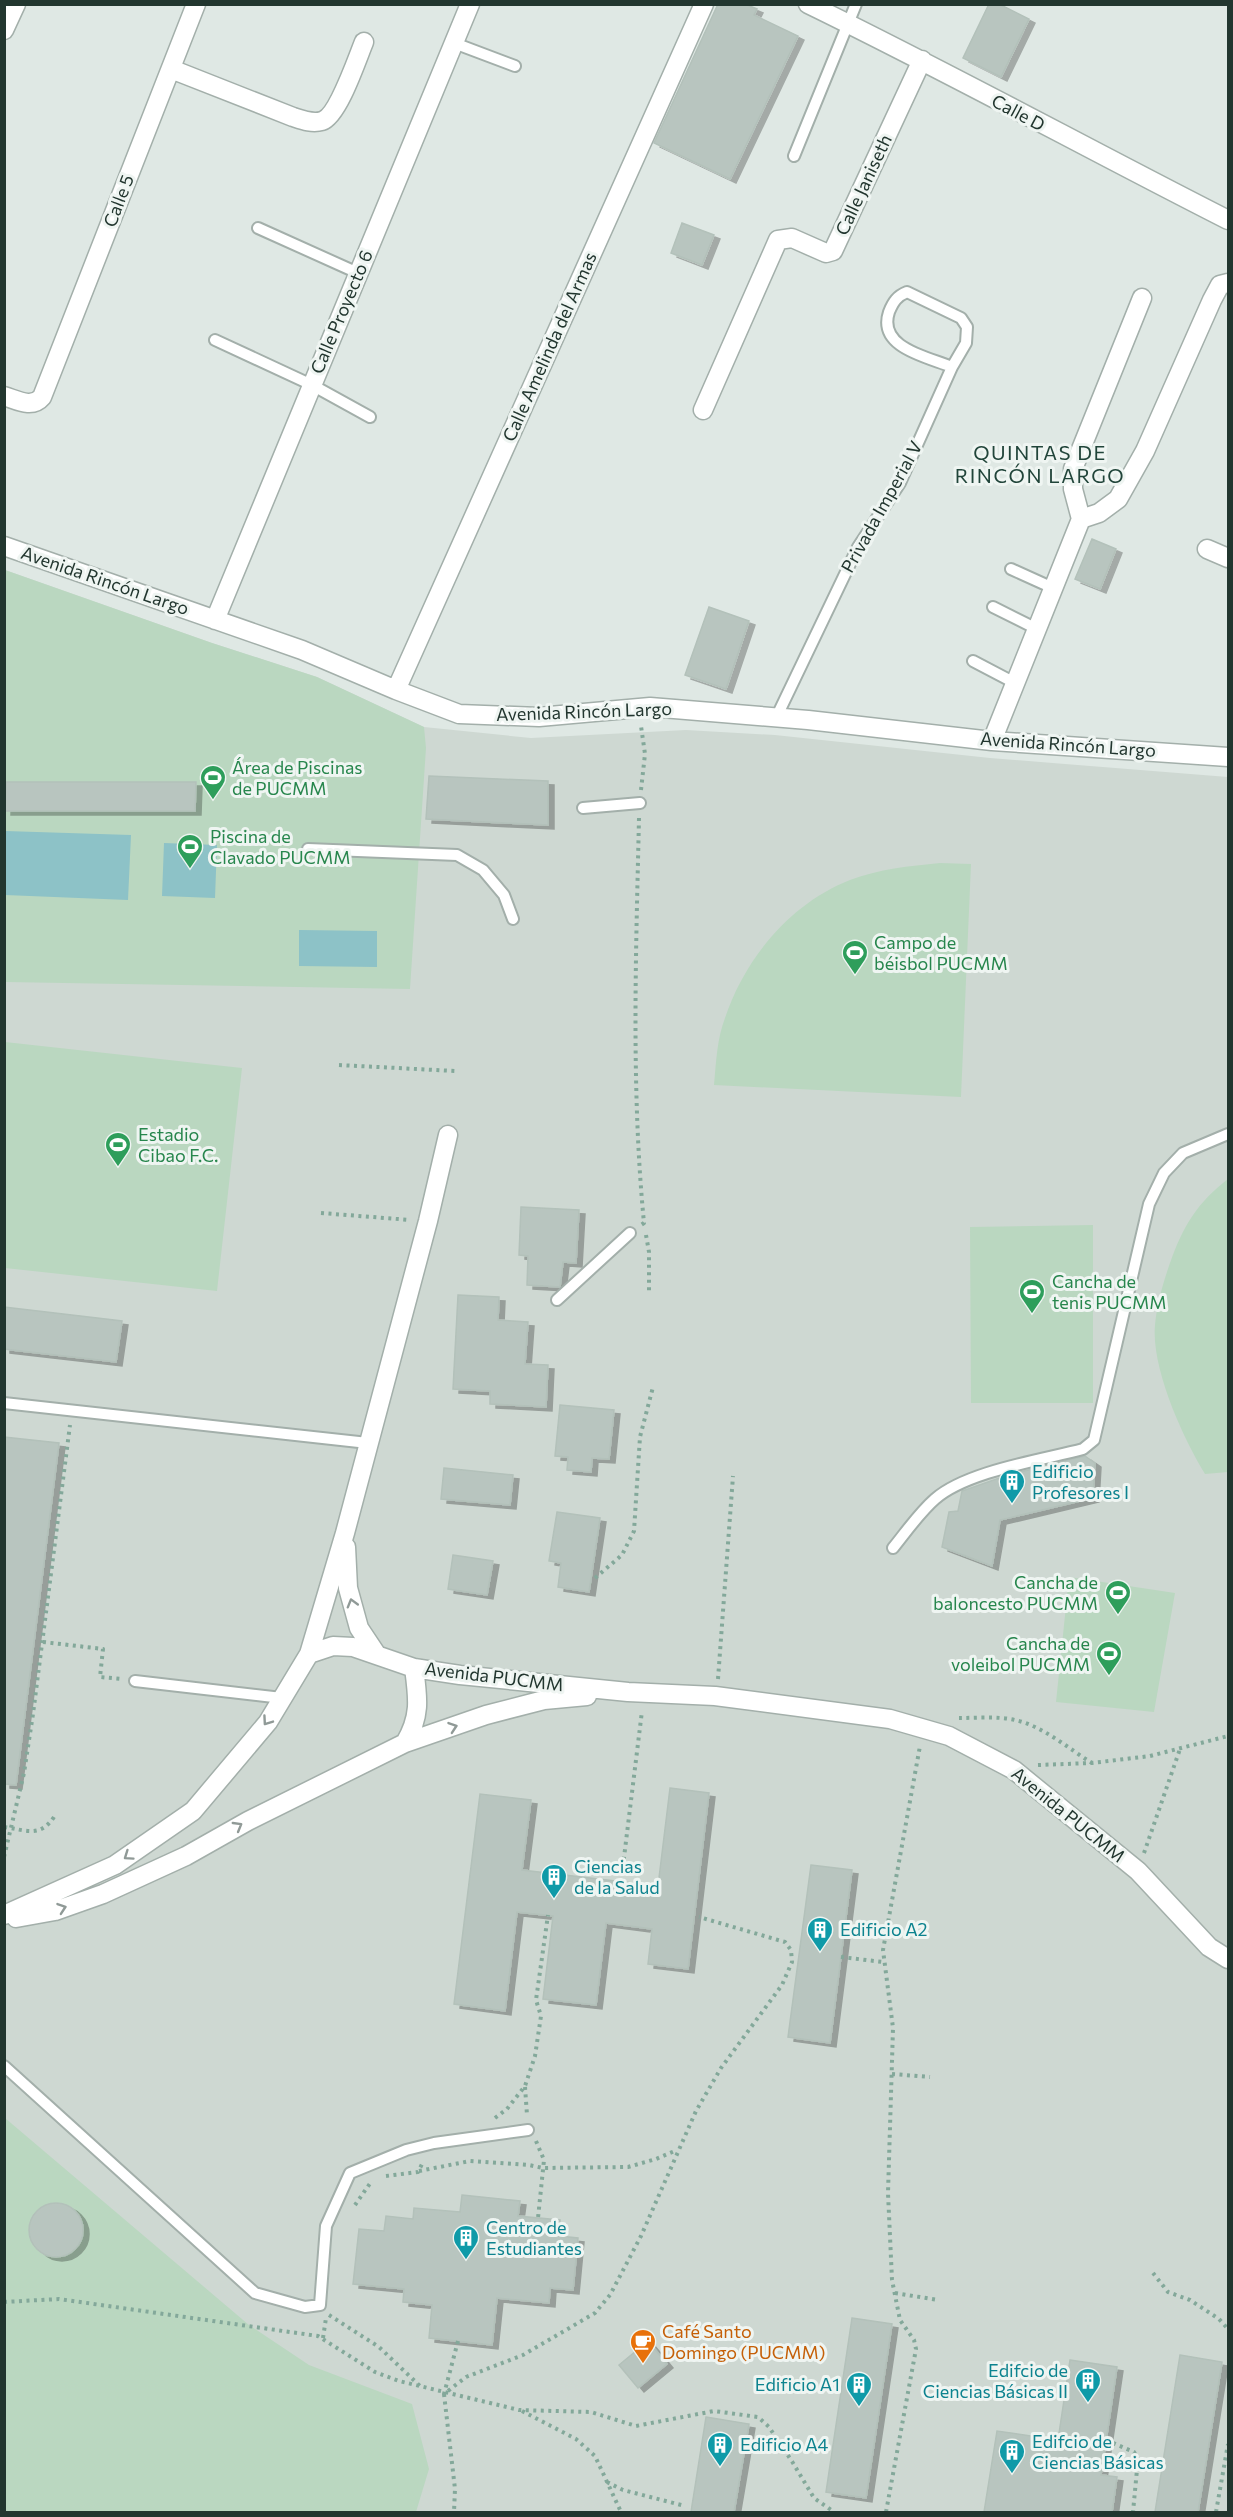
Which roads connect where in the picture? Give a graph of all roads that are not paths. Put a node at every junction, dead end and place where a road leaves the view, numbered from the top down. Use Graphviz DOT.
graph roads {
  1 [pos="16,4"];
  2 [pos="196,4"];
  3 [pos="470,4"];
  4 [pos="704,4"];
  5 [pos="808,4"];
  6 [pos="856,4"];
  7 [pos="847,23"];
  8 [pos="5,26"];
  9 [pos="364,42"];
  10 [pos="454,43"];
  11 [pos="922,60"];
  12 [pos="515,66"];
  13 [pos="171,69"];
  14 [pos="794,156"];
  15 [pos="1228,220"];
  16 [pos="258,228"];
  17 [pos="358,273"];
  18 [pos="1228,283"];
  19 [pos="1142,297"];
  20 [pos="215,340"];
  21 [pos="952,367"];
  22 [pos="312,385"];
  23 [pos="4,396"];
  24 [pos="704,410"];
  25 [pos="370,417"];
  26 [pos="1081,519"];
  27 [pos="4,546"];
  28 [pos="1207,549"];
  29 [pos="1228,558"];
  30 [pos="1011,569"];
  31 [pos="1053,588"];
  32 [pos="993,607"];
  33 [pos="215,620"];
  34 [pos="1037,629"];
  35 [pos="973,661"];
  36 [pos="1015,683"];
  37 [pos="396,690"];
  38 [pos="776,718"];
  39 [pos="992,741"];
  40 [pos="1228,757"];
  41 [pos="640,804"];
  42 [pos="583,808"];
  43 [pos="308,849"];
  44 [pos="513,919"];
  45 [pos="1228,1134"];
  46 [pos="448,1135"];
  47 [pos="630,1233"];
  48 [pos="557,1300"];
  49 [pos="4,1403"];
  50 [pos="368,1443"];
  51 [pos="345,1533"];
  52 [pos="893,1548"];
  53 [pos="309,1654"];
  54 [pos="377,1655"];
  55 [pos="414,1668"];
  56 [pos="135,1681"];
  57 [pos="636,1692"];
  58 [pos="282,1698"];
  59 [pos="405,1743"];
  60 [pos="4,1917"];
  61 [pos="1228,1959"];
  62 [pos="4,2066"];
  63 [pos="528,2130"];
  1 -- 8 [label="street"];
  2 -- 13 [label="street, Calle 5"];
  3 -- 10 [label="street, Calle Proyecto 6"];
  4 -- 37 [label="street, Calle Amelinda del Armas"];
  5 -- 7 [label="street, Calle D"];
  6 -- 7 [label="lane"];
  7 -- 11 [label="street, Calle D"];
  7 -- 14 [label="lane"];
  9 -- 13 [label="street"];
  10 -- 12 [label="lane"];
  10 -- 17 [label="street, Calle Proyecto 6"];
  11 -- 15 [label="street, Calle D"];
  11 -- 24 [label="street, Calle Janiseth"];
  13 -- 23 [label="street, Calle 5"];
  16 -- 17 [label="lane"];
  17 -- 22 [label="street, Calle Proyecto 6"];
  18 -- 26 [label="street"];
  19 -- 26 [label="street"];
  20 -- 22 [label="lane"];
  21 -- 21 [label="lane, Privada Imperial V"];
  21 -- 38 [label="lane, Privada Imperial V"];
  22 -- 25 [label="lane"];
  22 -- 33 [label="street, Calle Proyecto 6"];
  26 -- 31 [label="street"];
  27 -- 33 [label="street, Avenida Rincón Largo"];
  28 -- 29 [label="street"];
  30 -- 31 [label="lane"];
  31 -- 34 [label="street"];
  32 -- 34 [label="lane"];
  33 -- 37 [label="street, Avenida Rincón Largo"];
  34 -- 36 [label="street"];
  35 -- 36 [label="lane"];
  36 -- 39 [label="street"];
  37 -- 38 [label="street, Avenida Rincón Largo"];
  38 -- 39 [label="street, Avenida Rincón Largo"];
  39 -- 40 [label="street, Avenida Rincón Largo"];
  41 -- 42 [label="lane"];
  43 -- 44 [label="lane"];
  45 -- 52 [label="lane"];
  46 -- 50 [label="street"];
  47 -- 48 [label="lane"];
  49 -- 50 [label="lane"];
  50 -- 51 [label="street"];
  51 -- 53 [label="street"];
  54 -- 51 [label="street, one-way"];
  53 -- 54 [label="street, Avenida PUCMM"];
  53 -- 58 [label="street, Avenida PUCMM"];
  54 -- 55 [label="street, Avenida PUCMM"];
  55 -- 57 [label="street, Avenida PUCMM"];
  55 -- 59 [label="street"];
  56 -- 58 [label="lane"];
  59 -- 57 [label="street, Avenida PUCMM, one-way"];
  57 -- 61 [label="street, Avenida PUCMM"];
  58 -- 60 [label="street, Avenida PUCMM, one-way"];
  60 -- 59 [label="street, Avenida PUCMM, one-way"];
  62 -- 63 [label="lane"];
}
